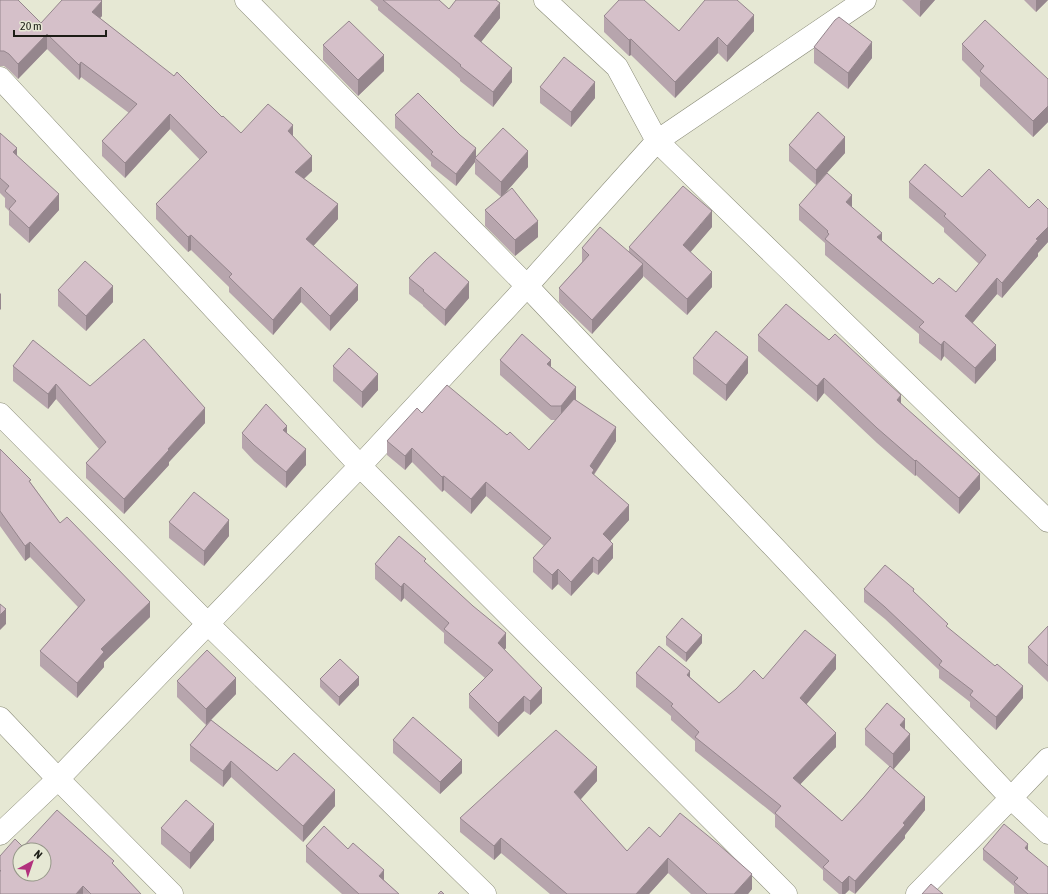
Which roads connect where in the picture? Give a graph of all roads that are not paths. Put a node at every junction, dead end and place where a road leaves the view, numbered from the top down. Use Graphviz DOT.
graph roads {
  1 [pos="246,0"];
  2 [pos="545,0"];
  3 [pos="865,0"];
  4 [pos="0,78"];
  5 [pos="657,141"];
  6 [pos="527,286"];
  7 [pos="0,414"];
  8 [pos="360,466"];
  9 [pos="1048,521"];
  10 [pos="208,624"];
  11 [pos="0,718"];
  12 [pos="1048,759"];
  13 [pos="58,778"];
  14 [pos="1011,798"];
  15 [pos="1048,833"];
  16 [pos="0,834"];
  17 [pos="172,894"];
  18 [pos="485,894"];
  19 [pos="786,894"];
  20 [pos="917,894"];
  1 -- 6 [label="street"];
  2 -- 5 [label="street"];
  3 -- 5 [label="street"];
  4 -- 8 [label="street"];
  5 -- 6 [label="street"];
  5 -- 9 [label="street"];
  6 -- 8 [label="street"];
  6 -- 14 [label="street"];
  7 -- 10 [label="street"];
  8 -- 10 [label="street"];
  8 -- 19 [label="street"];
  10 -- 13 [label="street"];
  10 -- 18 [label="street"];
  11 -- 13 [label="street"];
  12 -- 14 [label="street"];
  13 -- 16 [label="street"];
  13 -- 17 [label="street"];
  14 -- 15 [label="street"];
  14 -- 20 [label="street"];
}
